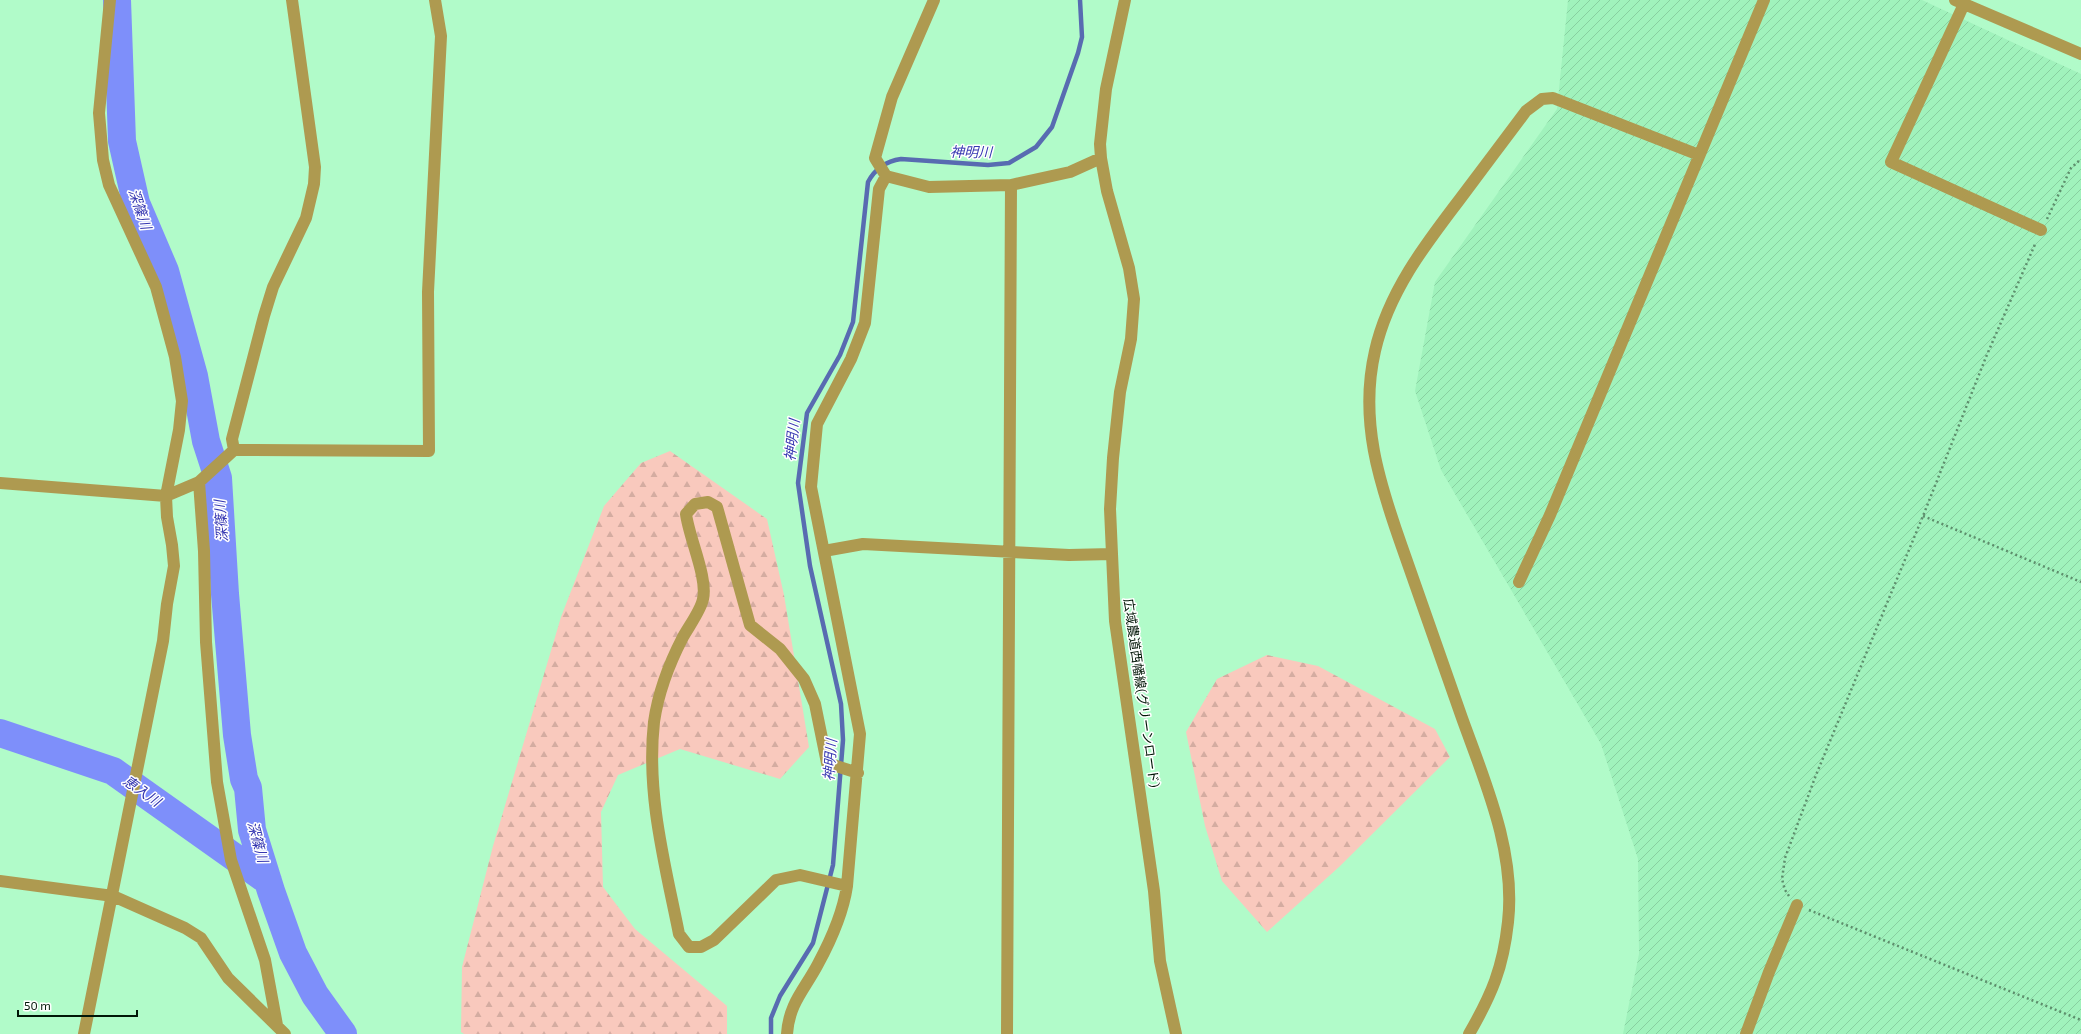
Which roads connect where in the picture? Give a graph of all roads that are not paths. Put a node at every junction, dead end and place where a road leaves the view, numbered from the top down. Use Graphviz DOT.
graph roads {
  1 [pos="110,0"];
  2 [pos="292,0"];
  3 [pos="435,0"];
  4 [pos="934,0"];
  5 [pos="1125,0"];
  6 [pos="1764,0"];
  7 [pos="1960,2"];
  8 [pos="2081,54"];
  9 [pos="1699,156"];
  10 [pos="1101,158"];
  11 [pos="886,176"];
  12 [pos="1011,185"];
  13 [pos="2041,230"];
  14 [pos="234,450"];
  15 [pos="199,482"];
  16 [pos="0,483"];
  17 [pos="166,496"];
  18 [pos="824,552"];
  19 [pos="1010,552"];
  20 [pos="1112,554"];
  21 [pos="1519,582"];
  22 [pos="855,772"];
  23 [pos="0,881"];
  24 [pos="843,885"];
  25 [pos="113,896"];
  26 [pos="1797,905"];
  27 [pos="281,1030"];
  28 [pos="84,1034"];
  29 [pos="787,1034"];
  30 [pos="1007,1034"];
  31 [pos="1176,1034"];
  32 [pos="1469,1034"];
  33 [pos="1746,1034"];
  1 -- 17 [label="street"];
  2 -- 14 [label="street"];
  3 -- 14 [label="street"];
  4 -- 11 [label="street"];
  5 -- 10 [label="street, 広域農道西幡線(グリーンロード)"];
  6 -- 9 [label="street"];
  7 -- 8 [label="street"];
  7 -- 13 [label="street"];
  9 -- 21 [label="street"];
  9 -- 32 [label="street"];
  10 -- 12 [label="street"];
  10 -- 20 [label="street, 広域農道西幡線(グリーンロード)"];
  11 -- 12 [label="street"];
  11 -- 18 [label="street"];
  12 -- 19 [label="street"];
  14 -- 15 [label="street"];
  15 -- 17 [label="street"];
  15 -- 27 [label="street"];
  16 -- 17 [label="street"];
  17 -- 25 [label="street"];
  18 -- 19 [label="street"];
  18 -- 22 [label="street"];
  19 -- 20 [label="street"];
  19 -- 30 [label="street"];
  20 -- 31 [label="street, 広域農道西幡線(グリーンロード)"];
  22 -- 24 [label="street"];
  22 -- 24 [label="street"];
  23 -- 25 [label="street"];
  24 -- 29 [label="street"];
  25 -- 27 [label="street"];
  25 -- 28 [label="street"];
  26 -- 33 [label="street"];
}
